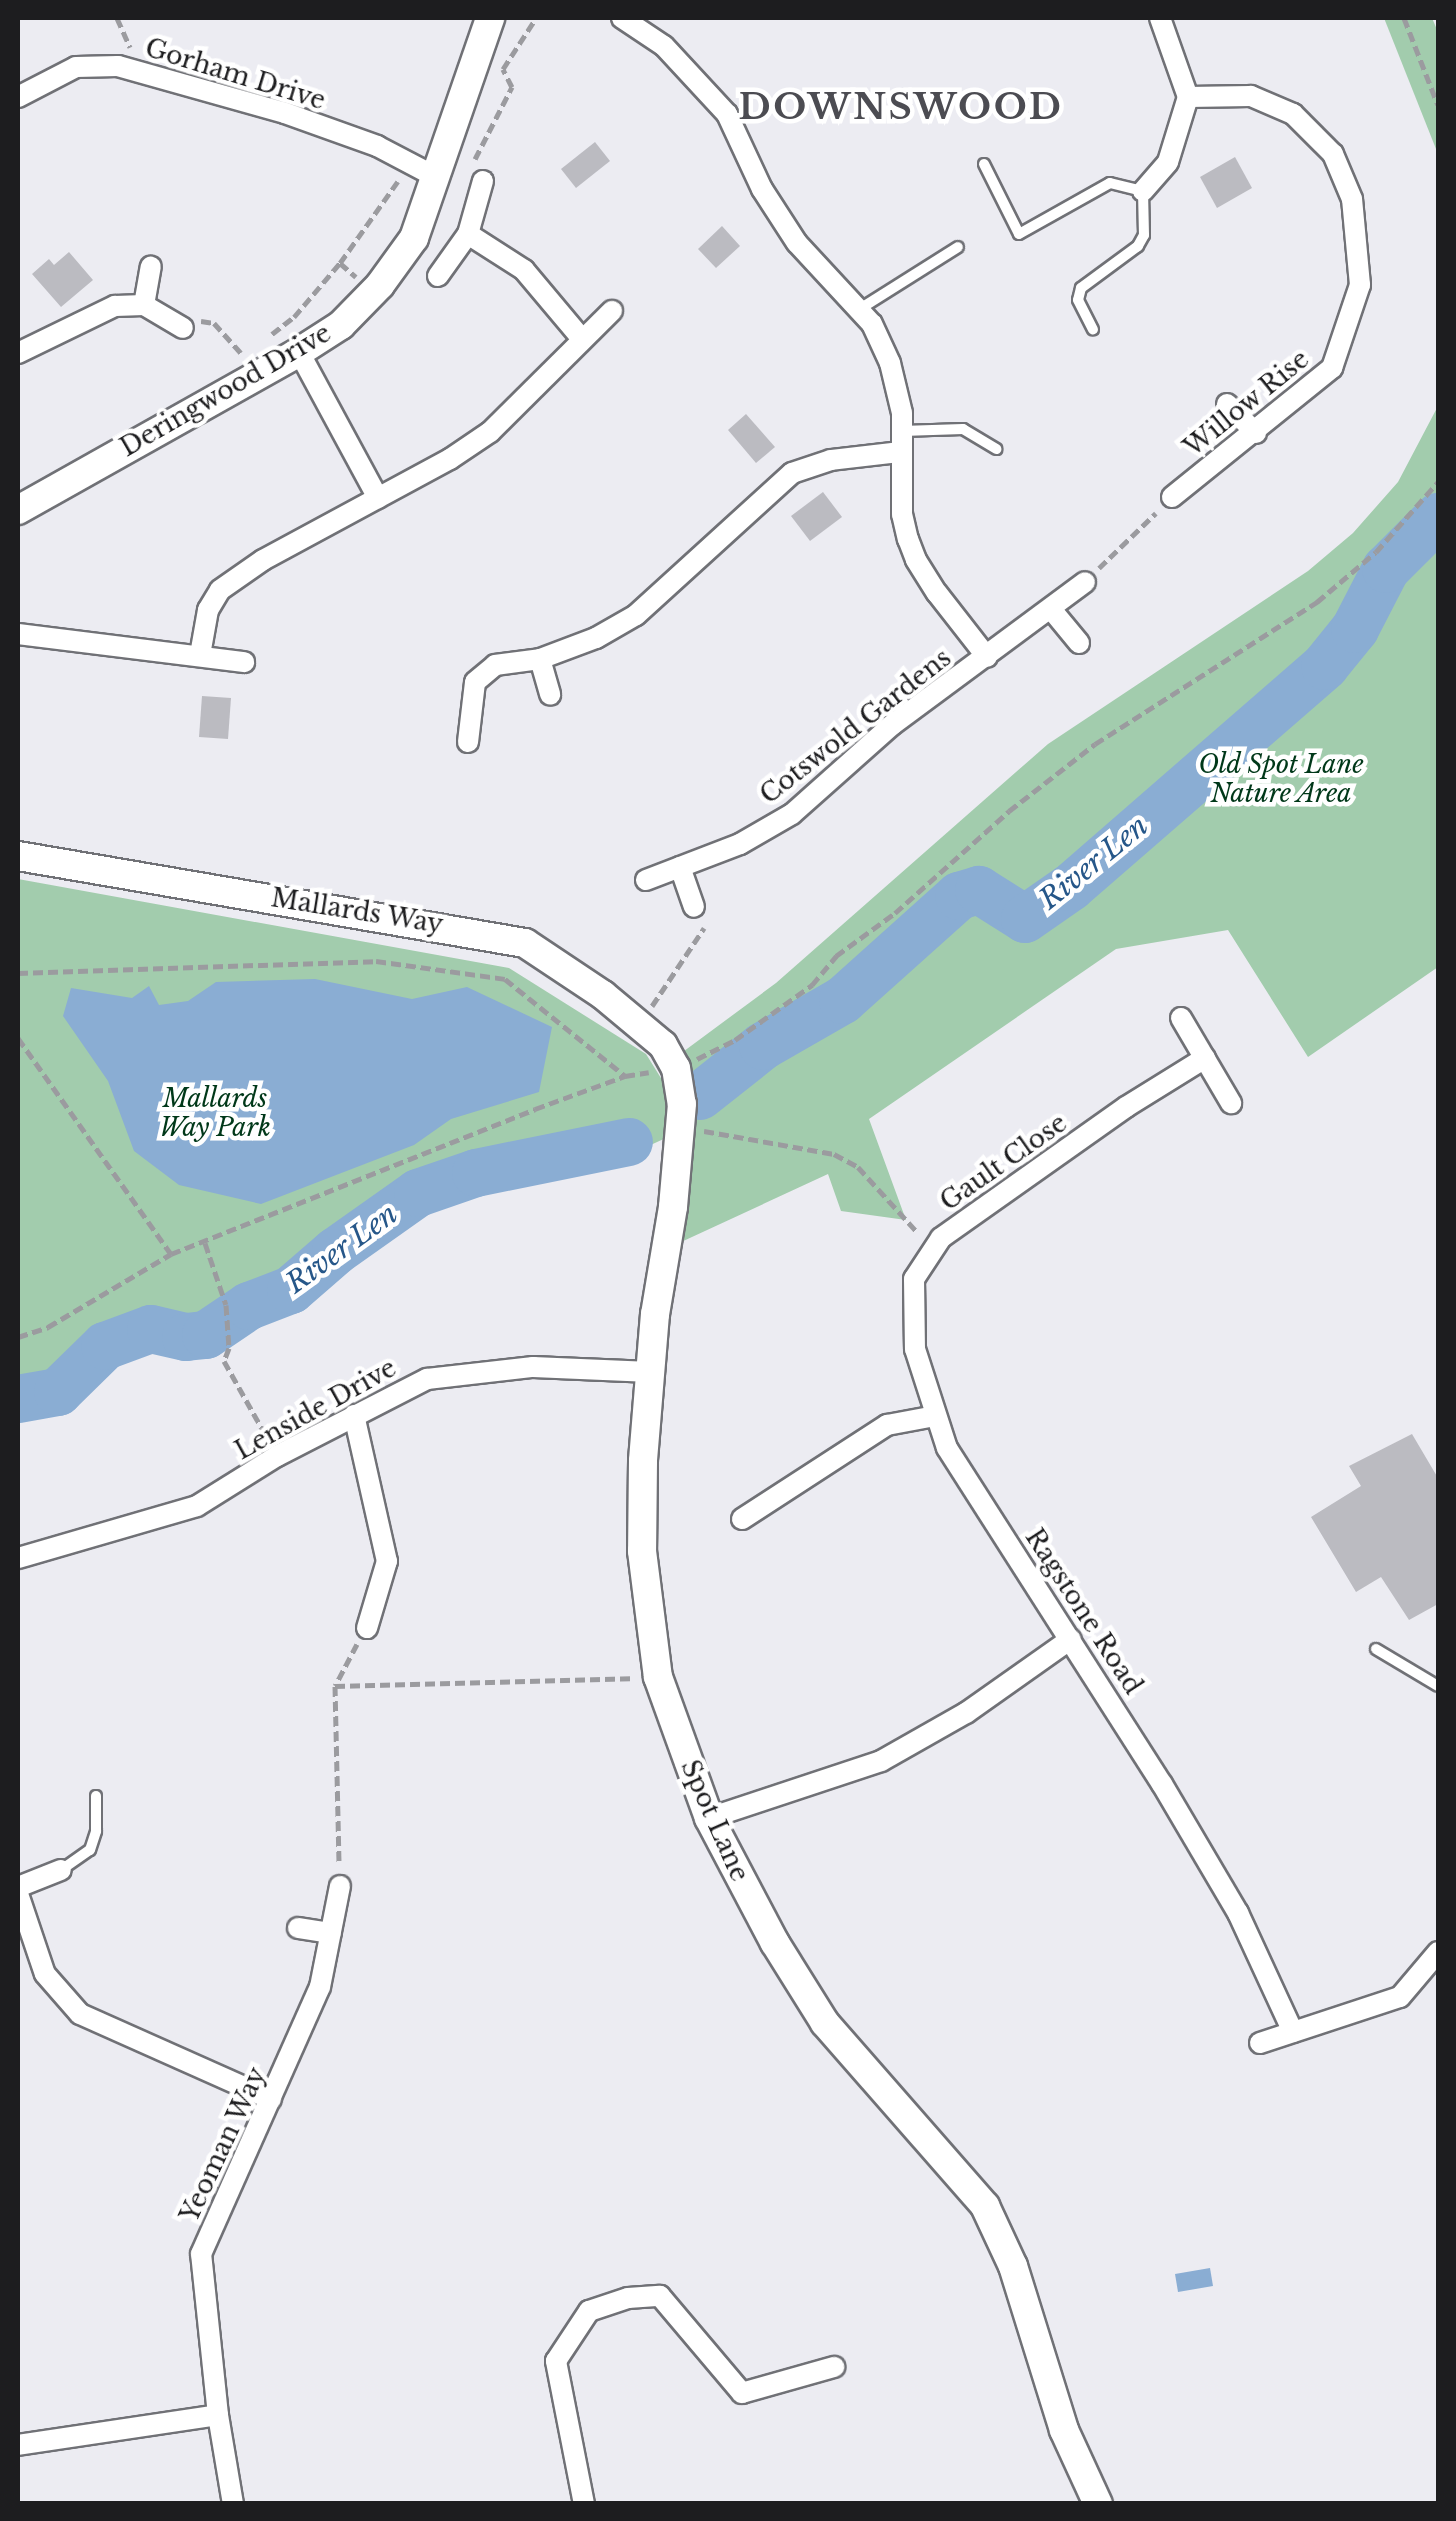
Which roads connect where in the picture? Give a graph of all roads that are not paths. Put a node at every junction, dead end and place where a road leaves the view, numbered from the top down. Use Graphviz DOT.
graph roads {
  1 [pos="490,18"];
  2 [pos="622,18"];
  3 [pos="1160,18"];
  4 [pos="18,96"];
  5 [pos="1188,97"];
  6 [pos="984,164"];
  7 [pos="436,178"];
  8 [pos="482,182"];
  9 [pos="1142,190"];
  10 [pos="468,234"];
  11 [pos="958,248"];
  12 [pos="151,267"];
  13 [pos="438,276"];
  14 [pos="144,305"];
  15 [pos="858,310"];
  16 [pos="612,311"];
  17 [pos="183,328"];
  18 [pos="1094,328"];
  19 [pos="582,339"];
  20 [pos="299,352"];
  21 [pos="18,353"];
  22 [pos="1227,404"];
  23 [pos="1256,433"];
  24 [pos="901,441"];
  25 [pos="996,449"];
  26 [pos="1172,496"];
  27 [pos="378,498"];
  28 [pos="18,510"];
  29 [pos="1085,582"];
  30 [pos="1052,609"];
  31 [pos="18,634"];
  32 [pos="1078,643"];
  33 [pos="200,655"];
  34 [pos="986,658"];
  35 [pos="540,660"];
  36 [pos="244,662"];
  37 [pos="550,695"];
  38 [pos="468,742"];
  39 [pos="18,856"];
  40 [pos="680,867"];
  41 [pos="646,880"];
  42 [pos="694,906"];
  43 [pos="1181,1018"];
  44 [pos="670,1056"];
  45 [pos="1205,1058"];
  46 [pos="1232,1102"];
  47 [pos="652,1372"];
  48 [pos="354,1415"];
  49 [pos="935,1416"];
  50 [pos="742,1519"];
  51 [pos="18,1558"];
  52 [pos="366,1628"];
  53 [pos="1071,1639"];
  54 [pos="1376,1648"];
  55 [pos="1438,1686"];
  56 [pos="96,1796"];
  57 [pos="709,1818"];
  58 [pos="62,1870"];
  59 [pos="340,1886"];
  60 [pos="18,1890"];
  61 [pos="298,1928"];
  62 [pos="331,1932"];
  63 [pos="1438,1952"];
  64 [pos="1293,2032"];
  65 [pos="1260,2042"];
  66 [pos="271,2099"];
  67 [pos="834,2367"];
  68 [pos="742,2393"];
  69 [pos="719,2400"];
  70 [pos="218,2415"];
  71 [pos="18,2445"];
  72 [pos="233,2504"];
  73 [pos="584,2504"];
  74 [pos="1098,2504"];
  1 -- 7 [label="street, Deringwood Drive"];
  2 -- 15 [label="street"];
  3 -- 5 [label="street"];
  4 -- 7 [label="street, Gorham Drive"];
  5 -- 9 [label="street"];
  5 -- 23 [label="street, Willow Rise"];
  6 -- 9 [label="lane"];
  7 -- 20 [label="street, Deringwood Drive"];
  8 -- 10 [label="street"];
  9 -- 18 [label="lane"];
  10 -- 13 [label="street"];
  10 -- 19 [label="street"];
  11 -- 15 [label="lane"];
  12 -- 14 [label="street"];
  14 -- 17 [label="street"];
  14 -- 21 [label="street"];
  15 -- 24 [label="street"];
  16 -- 19 [label="street"];
  19 -- 27 [label="street"];
  20 -- 27 [label="street"];
  20 -- 28 [label="street, Deringwood Drive"];
  22 -- 23 [label="street"];
  23 -- 26 [label="street, Willow Rise"];
  24 -- 25 [label="lane"];
  24 -- 34 [label="street"];
  24 -- 35 [label="street"];
  27 -- 33 [label="street"];
  29 -- 30 [label="street, Cotswold Gardens"];
  30 -- 32 [label="street"];
  30 -- 34 [label="street, Cotswold Gardens"];
  31 -- 33 [label="street"];
  33 -- 36 [label="street"];
  34 -- 40 [label="street, Cotswold Gardens"];
  35 -- 37 [label="street"];
  35 -- 38 [label="street"];
  39 -- 44 [label="street, Mallards Way"];
  40 -- 41 [label="street, Cotswold Gardens"];
  40 -- 42 [label="street"];
  43 -- 45 [label="street"];
  44 -- 47 [label="street, Spot Lane"];
  45 -- 46 [label="street"];
  45 -- 49 [label="street, Gault Close"];
  47 -- 48 [label="street, Lenside Drive"];
  47 -- 57 [label="street, Spot Lane"];
  48 -- 51 [label="street, Lenside Drive"];
  48 -- 52 [label="street"];
  49 -- 50 [label="street"];
  49 -- 53 [label="street, Ragstone Road"];
  53 -- 57 [label="street"];
  53 -- 64 [label="street, Ragstone Road"];
  54 -- 55 [label="lane"];
  56 -- 58 [label="lane"];
  57 -- 74 [label="street, Spot Lane"];
  58 -- 60 [label="street"];
  59 -- 62 [label="street, Yeoman Way"];
  60 -- 66 [label="street"];
  61 -- 62 [label="street"];
  62 -- 66 [label="street, Yeoman Way"];
  63 -- 64 [label="street"];
  64 -- 65 [label="street"];
  66 -- 70 [label="street, Yeoman Way"];
  67 -- 68 [label="street"];
  68 -- 69 [label="street"];
  68 -- 73 [label="street"];
  70 -- 71 [label="street"];
  70 -- 72 [label="street, Yeoman Way"];
}
